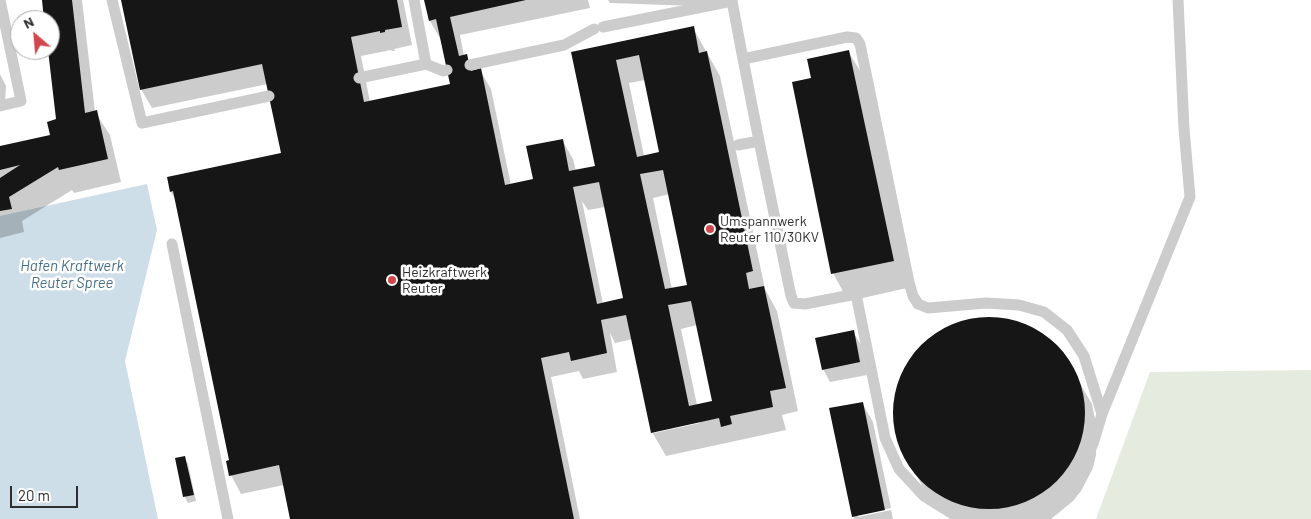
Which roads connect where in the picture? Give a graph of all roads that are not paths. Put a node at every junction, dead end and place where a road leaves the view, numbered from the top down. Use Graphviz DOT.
graph roads {
  1 [pos="0,0"];
  2 [pos="112,0"];
  3 [pos="414,0"];
  4 [pos="1178,0"];
  5 [pos="744,59"];
  6 [pos="426,64"];
  7 [pos="470,65"];
  8 [pos="447,70"];
  9 [pos="359,78"];
  10 [pos="269,96"];
  11 [pos="0,106"];
  12 [pos="759,141"];
  13 [pos="738,145"];
  14 [pos="172,244"];
  15 [pos="909,282"];
  16 [pos="856,294"];
  17 [pos="1102,414"];
  18 [pos="1051,502"];
  19 [pos="228,519"];
  20 [pos="979,519"];
  21 [pos="1004,519"];
  22 [pos="1041,519"];
  1 -- 11 [label="lane"];
  2 -- 10 [label="lane"];
  3 -- 6 [label="lane"];
  4 -- 17 [label="lane"];
  5 -- 7 [label="lane"];
  5 -- 12 [label="lane"];
  5 -- 15 [label="lane"];
  6 -- 8 [label="lane"];
  6 -- 9 [label="lane"];
  12 -- 13 [label="lane"];
  12 -- 16 [label="lane"];
  14 -- 19 [label="lane"];
  15 -- 16 [label="lane"];
  15 -- 17 [label="lane"];
  16 -- 20 [label="lane"];
  17 -- 18 [label="lane"];
  18 -- 21 [label="lane"];
  18 -- 22 [label="lane"];
}
